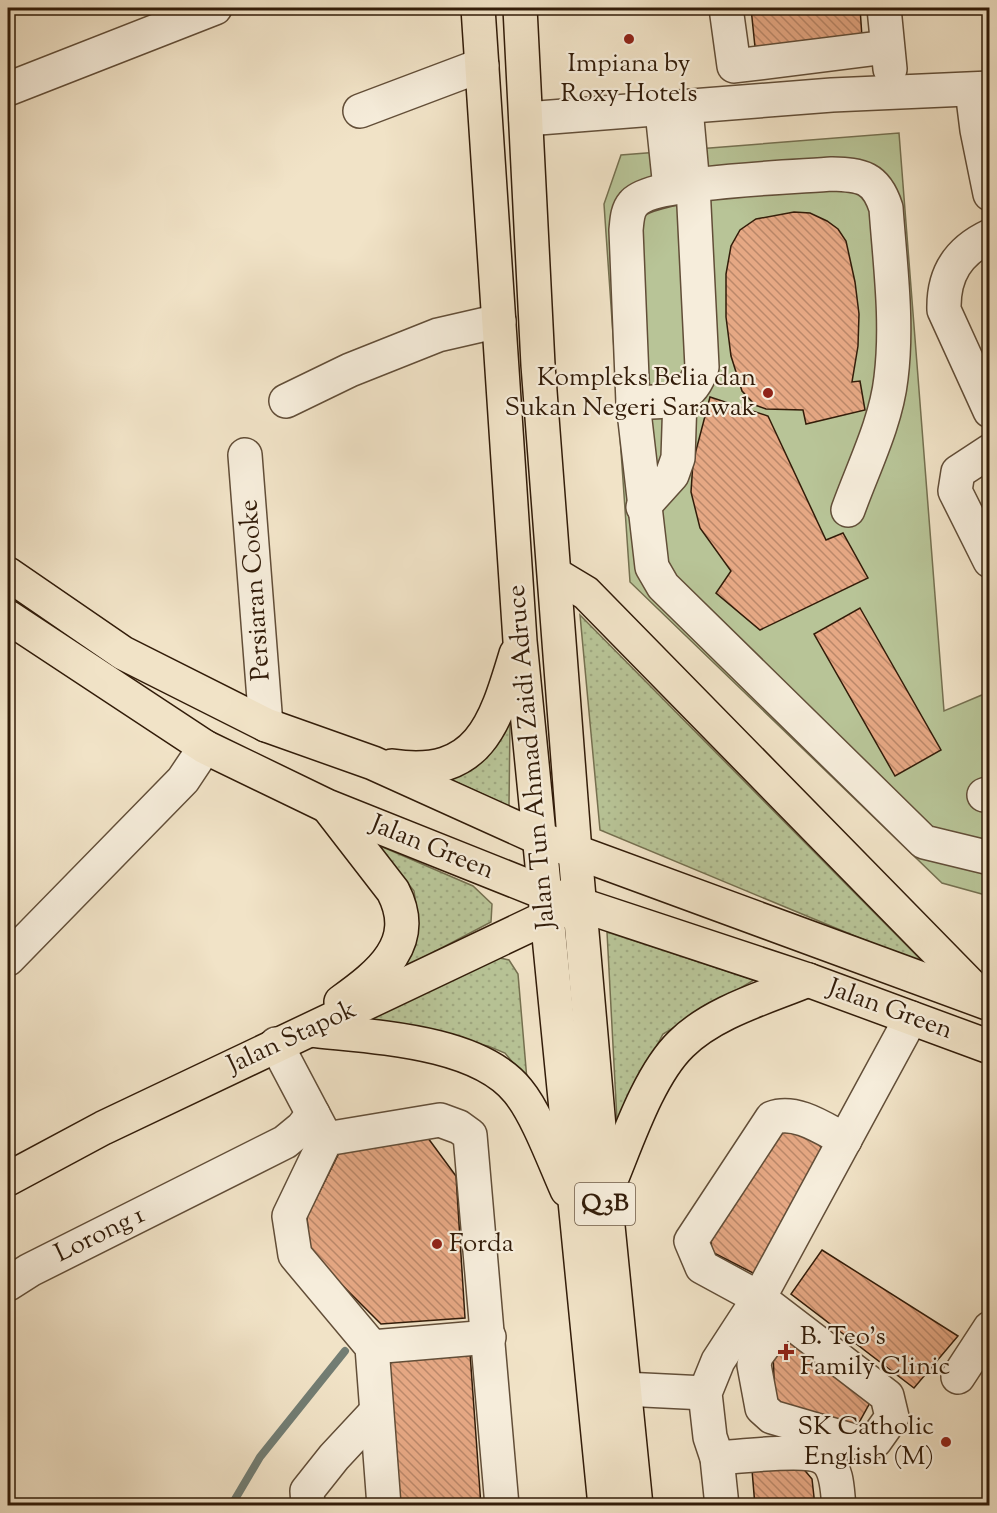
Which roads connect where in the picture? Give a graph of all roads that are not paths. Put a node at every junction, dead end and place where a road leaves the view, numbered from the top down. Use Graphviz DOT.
graph roads {
  1 [pos="215,8"];
  2 [pos="478,8"];
  3 [pos="520,8"];
  4 [pos="726,8"];
  5 [pos="884,8"];
  6 [pos="887,47"];
  7 [pos="482,65"];
  8 [pos="734,66"];
  9 [pos="8,89"];
  10 [pos="981,89"];
  11 [pos="892,92"];
  12 [pos="738,103"];
  13 [pos="674,110"];
  14 [pos="360,111"];
  15 [pos="526,119"];
  16 [pos="682,187"];
  17 [pos="990,194"];
  18 [pos="990,236"];
  19 [pos="499,321"];
  20 [pos="680,398"];
  21 [pos="286,401"];
  22 [pos="633,403"];
  23 [pos="990,411"];
  24 [pos="990,451"];
  25 [pos="245,455"];
  26 [pos="644,507"];
  27 [pos="848,510"];
  28 [pos="990,561"];
  29 [pos="8,574"];
  30 [pos="556,575"];
  31 [pos="8,617"];
  32 [pos="520,641"];
  33 [pos="266,726"];
  34 [pos="205,747"];
  35 [pos="373,764"];
  36 [pos="327,806"];
  37 [pos="541,839"];
  38 [pos="575,852"];
  39 [pos="990,858"];
  40 [pos="580,903"];
  41 [pos="546,905"];
  42 [pos="8,959"];
  43 [pos="808,980"];
  44 [pos="989,1004"];
  45 [pos="911,1018"];
  46 [pos="293,1037"];
  47 [pos="990,1047"];
  48 [pos="320,1126"];
  49 [pos="845,1140"];
  50 [pos="8,1179"];
  51 [pos="591,1204"];
  52 [pos="8,1284"];
  53 [pos="771,1308"];
  54 [pos="990,1328"];
  55 [pos="489,1337"];
  56 [pos="372,1347"];
  57 [pos="958,1377"];
  58 [pos="624,1389"];
  59 [pos="705,1394"];
  60 [pos="375,1413"];
  61 [pos="717,1458"];
  62 [pos="308,1506"];
  63 [pos="384,1506"];
  64 [pos="502,1506"];
  65 [pos="605,1506"];
  66 [pos="636,1506"];
  67 [pos="722,1506"];
  68 [pos="839,1506"];
  1 -- 9 [label="street"];
  2 -- 7 [label="main road, Jalan Tun Ahmad Zaidi Adruce"];
  3 -- 15 [label="main road, Jalan Tun Ahmad Zaidi Adruce / Q3B"];
  4 -- 8 [label="street"];
  5 -- 6 [label="street"];
  6 -- 8 [label="street"];
  6 -- 11 [label="street"];
  7 -- 14 [label="street"];
  7 -- 19 [label="main road, Jalan Tun Ahmad Zaidi Adruce"];
  8 -- 12 [label="street"];
  10 -- 11 [label="street"];
  10 -- 17 [label="street"];
  11 -- 12 [label="street"];
  12 -- 13 [label="street"];
  13 -- 15 [label="street"];
  13 -- 16 [label="street"];
  15 -- 30 [label="main road, Jalan Tun Ahmad Zaidi Adruce / Q3B"];
  16 -- 20 [label="street"];
  16 -- 22 [label="street"];
  16 -- 27 [label="street"];
  18 -- 23 [label="street"];
  19 -- 21 [label="street"];
  19 -- 32 [label="main road, Jalan Tun Ahmad Zaidi Adruce"];
  20 -- 22 [label="street"];
  20 -- 26 [label="street"];
  22 -- 26 [label="street"];
  24 -- 28 [label="street"];
  25 -- 33 [label="street, Persiaran Cooke"];
  26 -- 39 [label="street"];
  29 -- 33 [label="main road, Jalan Green"];
  30 -- 38 [label="main road, Jalan Tun Ahmad Zaidi Adruce / Q3B"];
  30 -- 44 [label="main road"];
  31 -- 34 [label="main road, Jalan Green"];
  32 -- 35 [label="main road"];
  32 -- 37 [label="main road, Jalan Tun Ahmad Zaidi Adruce"];
  33 -- 35 [label="main road, Jalan Green"];
  34 -- 36 [label="main road, Jalan Green"];
  34 -- 42 [label="street"];
  35 -- 37 [label="main road, Jalan Green"];
  36 -- 41 [label="main road, Jalan Green"];
  36 -- 46 [label="main road"];
  37 -- 38 [label="main road, Jalan Green"];
  37 -- 41 [label="main road, Jalan Tun Ahmad Zaidi Adruce"];
  38 -- 40 [label="main road, Jalan Tun Ahmad Zaidi Adruce / Q3B"];
  38 -- 44 [label="main road, Jalan Green"];
  40 -- 41 [label="main road, Jalan Stapok"];
  40 -- 43 [label="main road, Jalan Green"];
  40 -- 51 [label="main road, Jalan Tun Ahmad Zaidi Adruce / Q3B"];
  41 -- 46 [label="main road, Jalan Stapok"];
  41 -- 51 [label="main road, Jalan Tun Ahmad Zaidi Adruce"];
  43 -- 45 [label="main road, Jalan Green"];
  43 -- 51 [label="main road"];
  45 -- 47 [label="main road, Jalan Green"];
  45 -- 49 [label="street"];
  46 -- 48 [label="street"];
  46 -- 50 [label="main road, Jalan Stapok"];
  46 -- 51 [label="main road"];
  48 -- 52 [label="street, Lorong 1"];
  48 -- 55 [label="street"];
  48 -- 56 [label="street"];
  49 -- 53 [label="street"];
  49 -- 53 [label="street"];
  51 -- 58 [label="main road, Jalan Tun Ahmad Zaidi Adruce / Q3B"];
  51 -- 65 [label="main road, Jalan Tun Ahmad Zaidi Adruce"];
  53 -- 59 [label="street"];
  54 -- 57 [label="street"];
  55 -- 56 [label="street"];
  55 -- 64 [label="street"];
  56 -- 60 [label="street"];
  58 -- 59 [label="street"];
  58 -- 66 [label="main road, Jalan Tun Ahmad Zaidi Adruce / Q3B"];
  59 -- 61 [label="street"];
  60 -- 62 [label="street"];
  60 -- 63 [label="street"];
  61 -- 67 [label="street"];
  61 -- 68 [label="street"];
}
